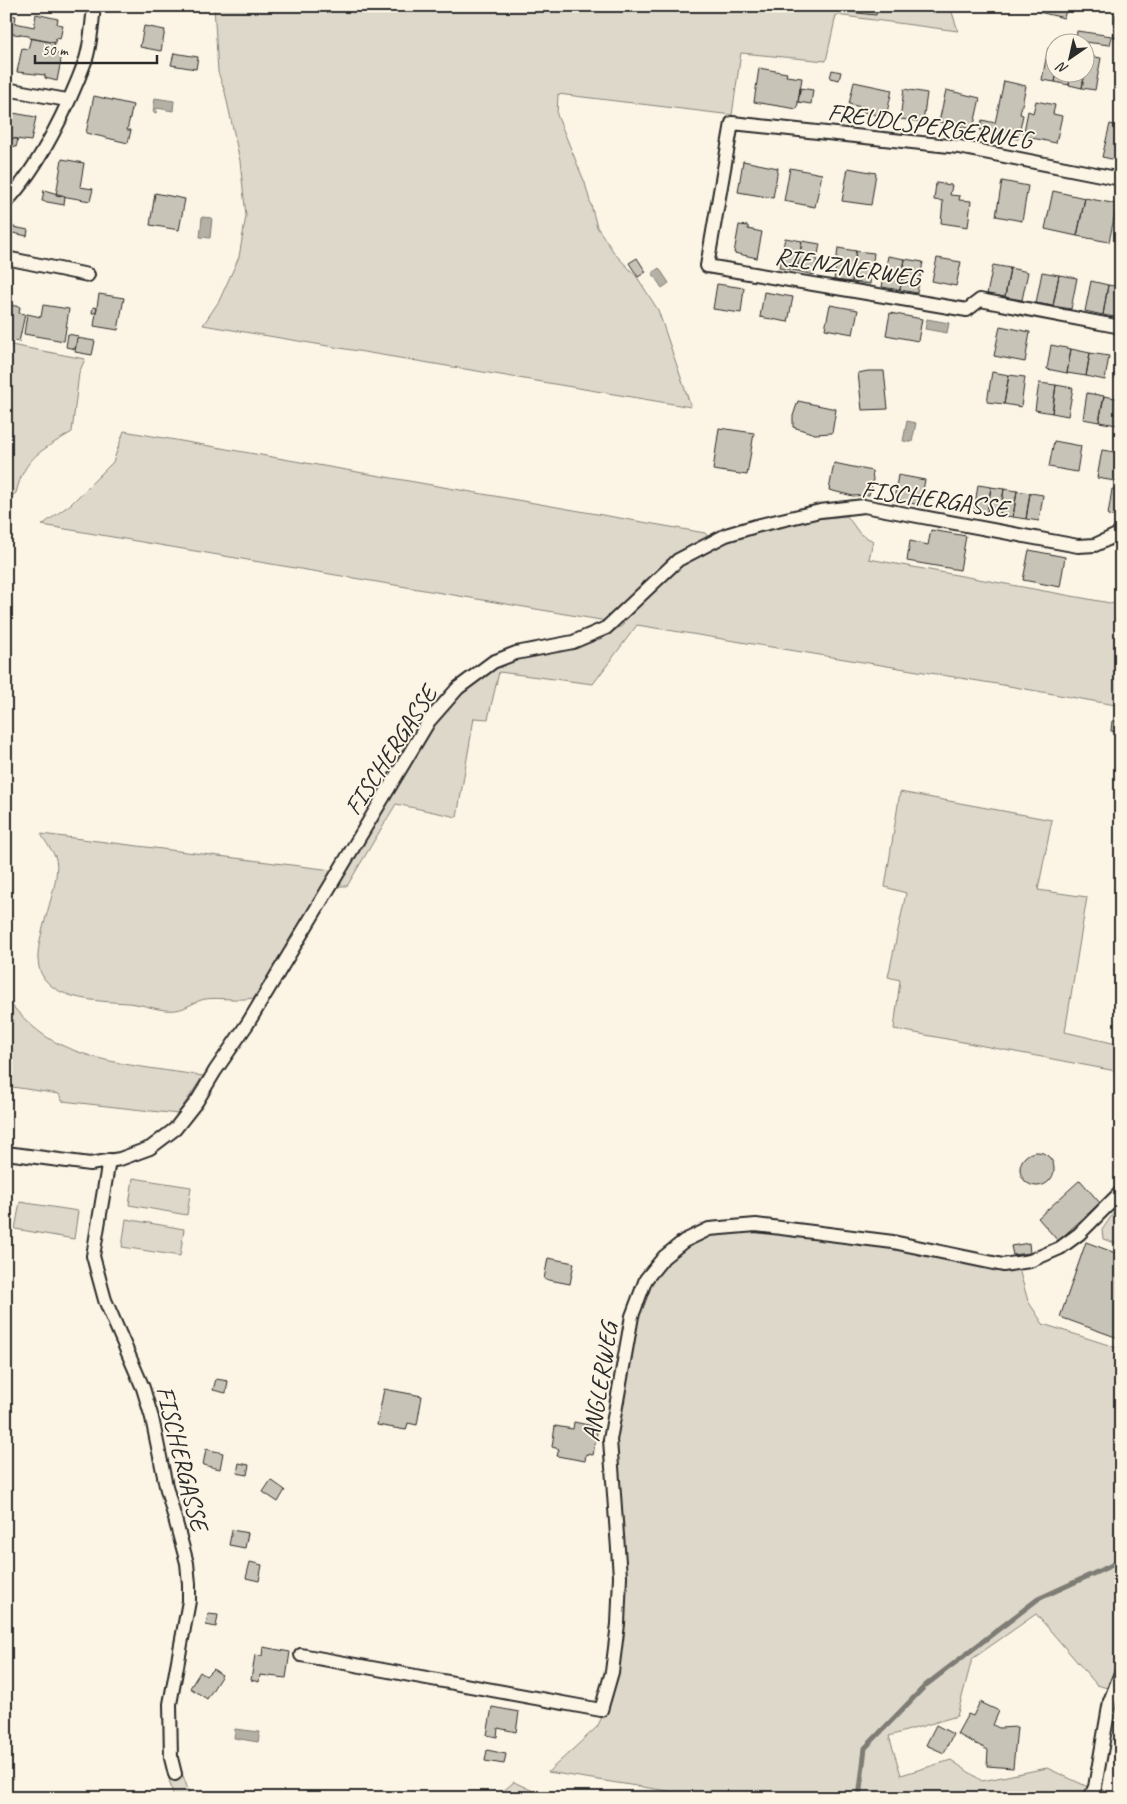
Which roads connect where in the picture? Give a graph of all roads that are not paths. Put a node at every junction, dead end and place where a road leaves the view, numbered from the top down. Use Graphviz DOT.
graph roads {
  1 [pos="94,6"];
  2 [pos="6,89"];
  3 [pos="67,100"];
  4 [pos="732,123"];
  5 [pos="1121,179"];
  6 [pos="6,202"];
  7 [pos="6,258"];
  8 [pos="88,275"];
  9 [pos="1121,327"];
  10 [pos="1121,532"];
  11 [pos="6,1152"];
  12 [pos="109,1160"];
  13 [pos="1121,1192"];
  14 [pos="301,1655"];
  15 [pos="1121,1673"];
  16 [pos="175,1774"];
  17 [pos="1090,1798"];
  1 -- 3 [label="street"];
  2 -- 3 [label="street"];
  3 -- 6 [label="street"];
  4 -- 5 [label="street, FREUDLSPERGERWEG"];
  4 -- 9 [label="street, RIENZNERWEG"];
  7 -- 8 [label="street"];
  10 -- 12 [label="street, FISCHERGASSE"];
  11 -- 12 [label="street, FISCHERGASSE"];
  12 -- 16 [label="street, FISCHERGASSE"];
  13 -- 14 [label="street, ANGLERWEG"];
  15 -- 17 [label="street"];
}
